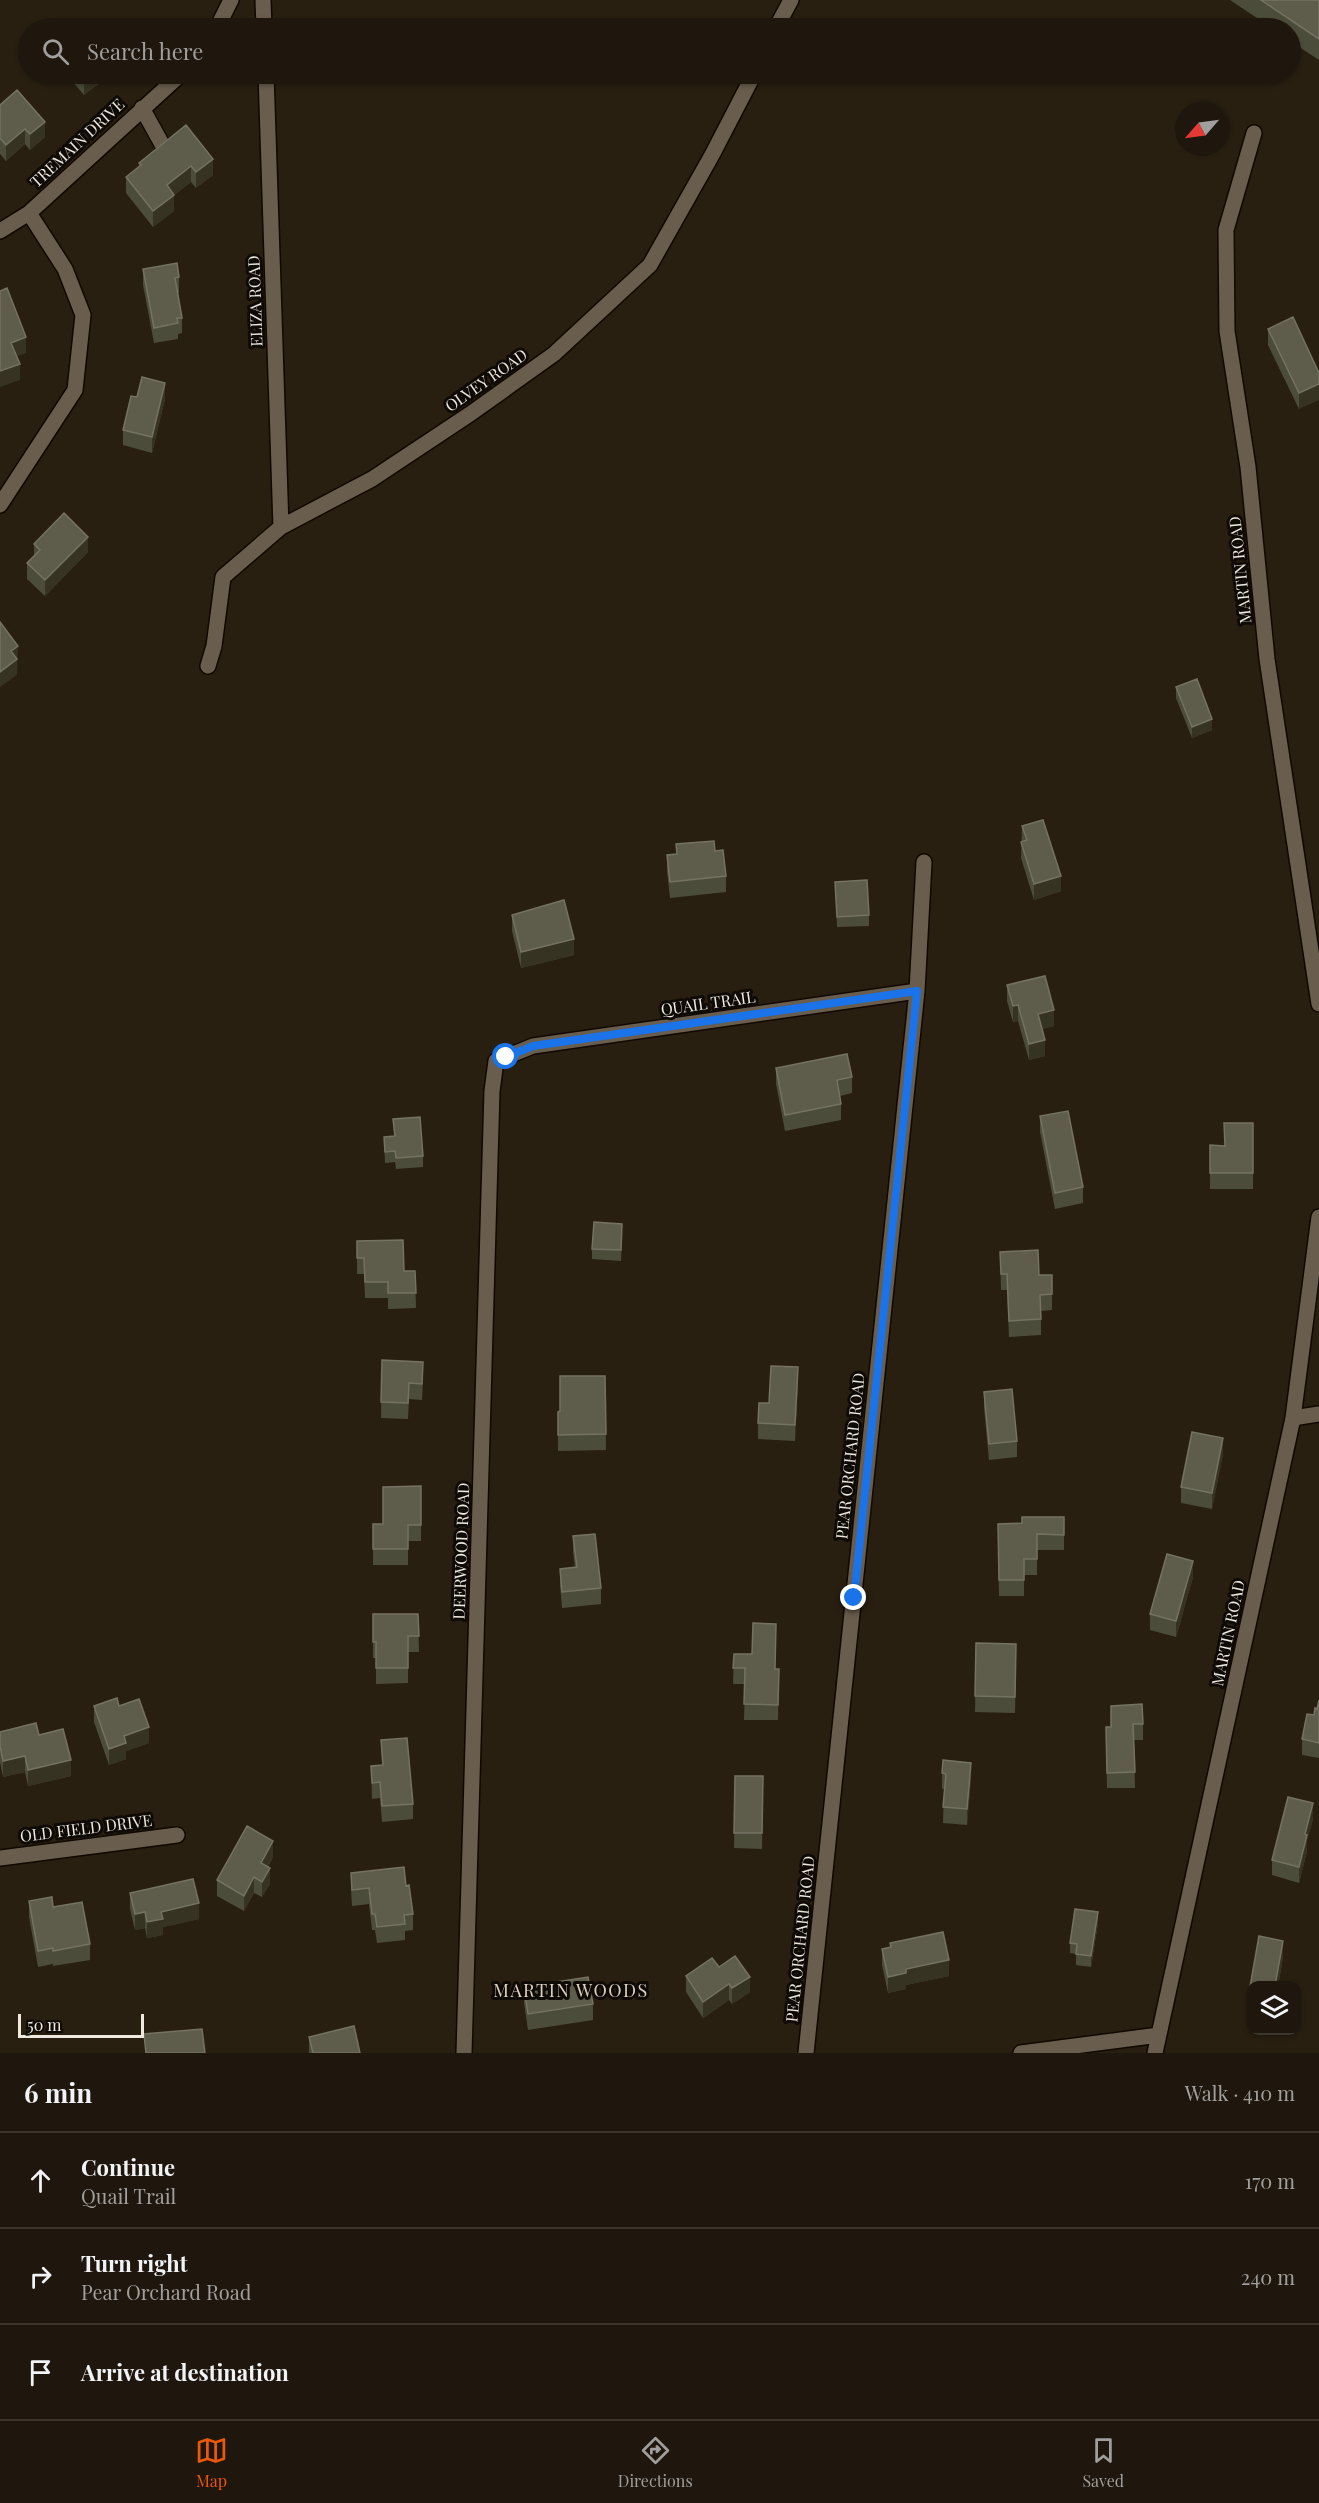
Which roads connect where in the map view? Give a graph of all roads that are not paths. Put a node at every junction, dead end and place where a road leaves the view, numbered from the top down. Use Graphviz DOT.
graph roads {
  1 [pos="231,0"];
  2 [pos="263,0"];
  3 [pos="791,0"];
  4 [pos="222,18"];
  5 [pos="264,18"];
  6 [pos="781,18"];
  7 [pos="170,84"];
  8 [pos="266,84"];
  9 [pos="749,84"];
  10 [pos="142,108"];
  11 [pos="1254,134"];
  12 [pos="163,146"];
  13 [pos="29,213"];
  14 [pos="0,231"];
  15 [pos="0,505"];
  16 [pos="281,527"];
  17 [pos="208,666"];
  18 [pos="924,862"];
  19 [pos="917,991"];
  20 [pos="1319,1004"];
  21 [pos="506,1057"];
  22 [pos="1319,1217"];
  23 [pos="1319,1414"];
  24 [pos="1293,1418"];
  25 [pos="177,1835"];
  26 [pos="0,1858"];
  27 [pos="1159,2035"];
  28 [pos="464,2053"];
  29 [pos="806,2053"];
  30 [pos="1021,2053"];
  31 [pos="1155,2053"];
  1 -- 4 [label="street"];
  2 -- 5 [label="street"];
  3 -- 6 [label="street"];
  7 -- 10 [label="street, TREMAIN DRIVE"];
  8 -- 16 [label="street, ELIZA ROAD"];
  9 -- 16 [label="street, OLVEY ROAD"];
  10 -- 12 [label="street"];
  10 -- 13 [label="street, TREMAIN DRIVE"];
  11 -- 20 [label="street, MARTIN ROAD"];
  13 -- 14 [label="street"];
  13 -- 15 [label="street, TREMAIN DRIVE"];
  16 -- 17 [label="street, OLVEY ROAD"];
  18 -- 19 [label="street, PEAR ORCHARD ROAD"];
  19 -- 21 [label="street, QUAIL TRAIL"];
  19 -- 29 [label="street, PEAR ORCHARD ROAD"];
  21 -- 28 [label="street, DEERWOOD ROAD"];
  22 -- 24 [label="street, MARTIN ROAD"];
  23 -- 24 [label="street"];
  24 -- 27 [label="street, MARTIN ROAD"];
  25 -- 26 [label="street, OLD FIELD DRIVE"];
  27 -- 30 [label="street"];
  27 -- 31 [label="street, MARTIN ROAD"];
}
